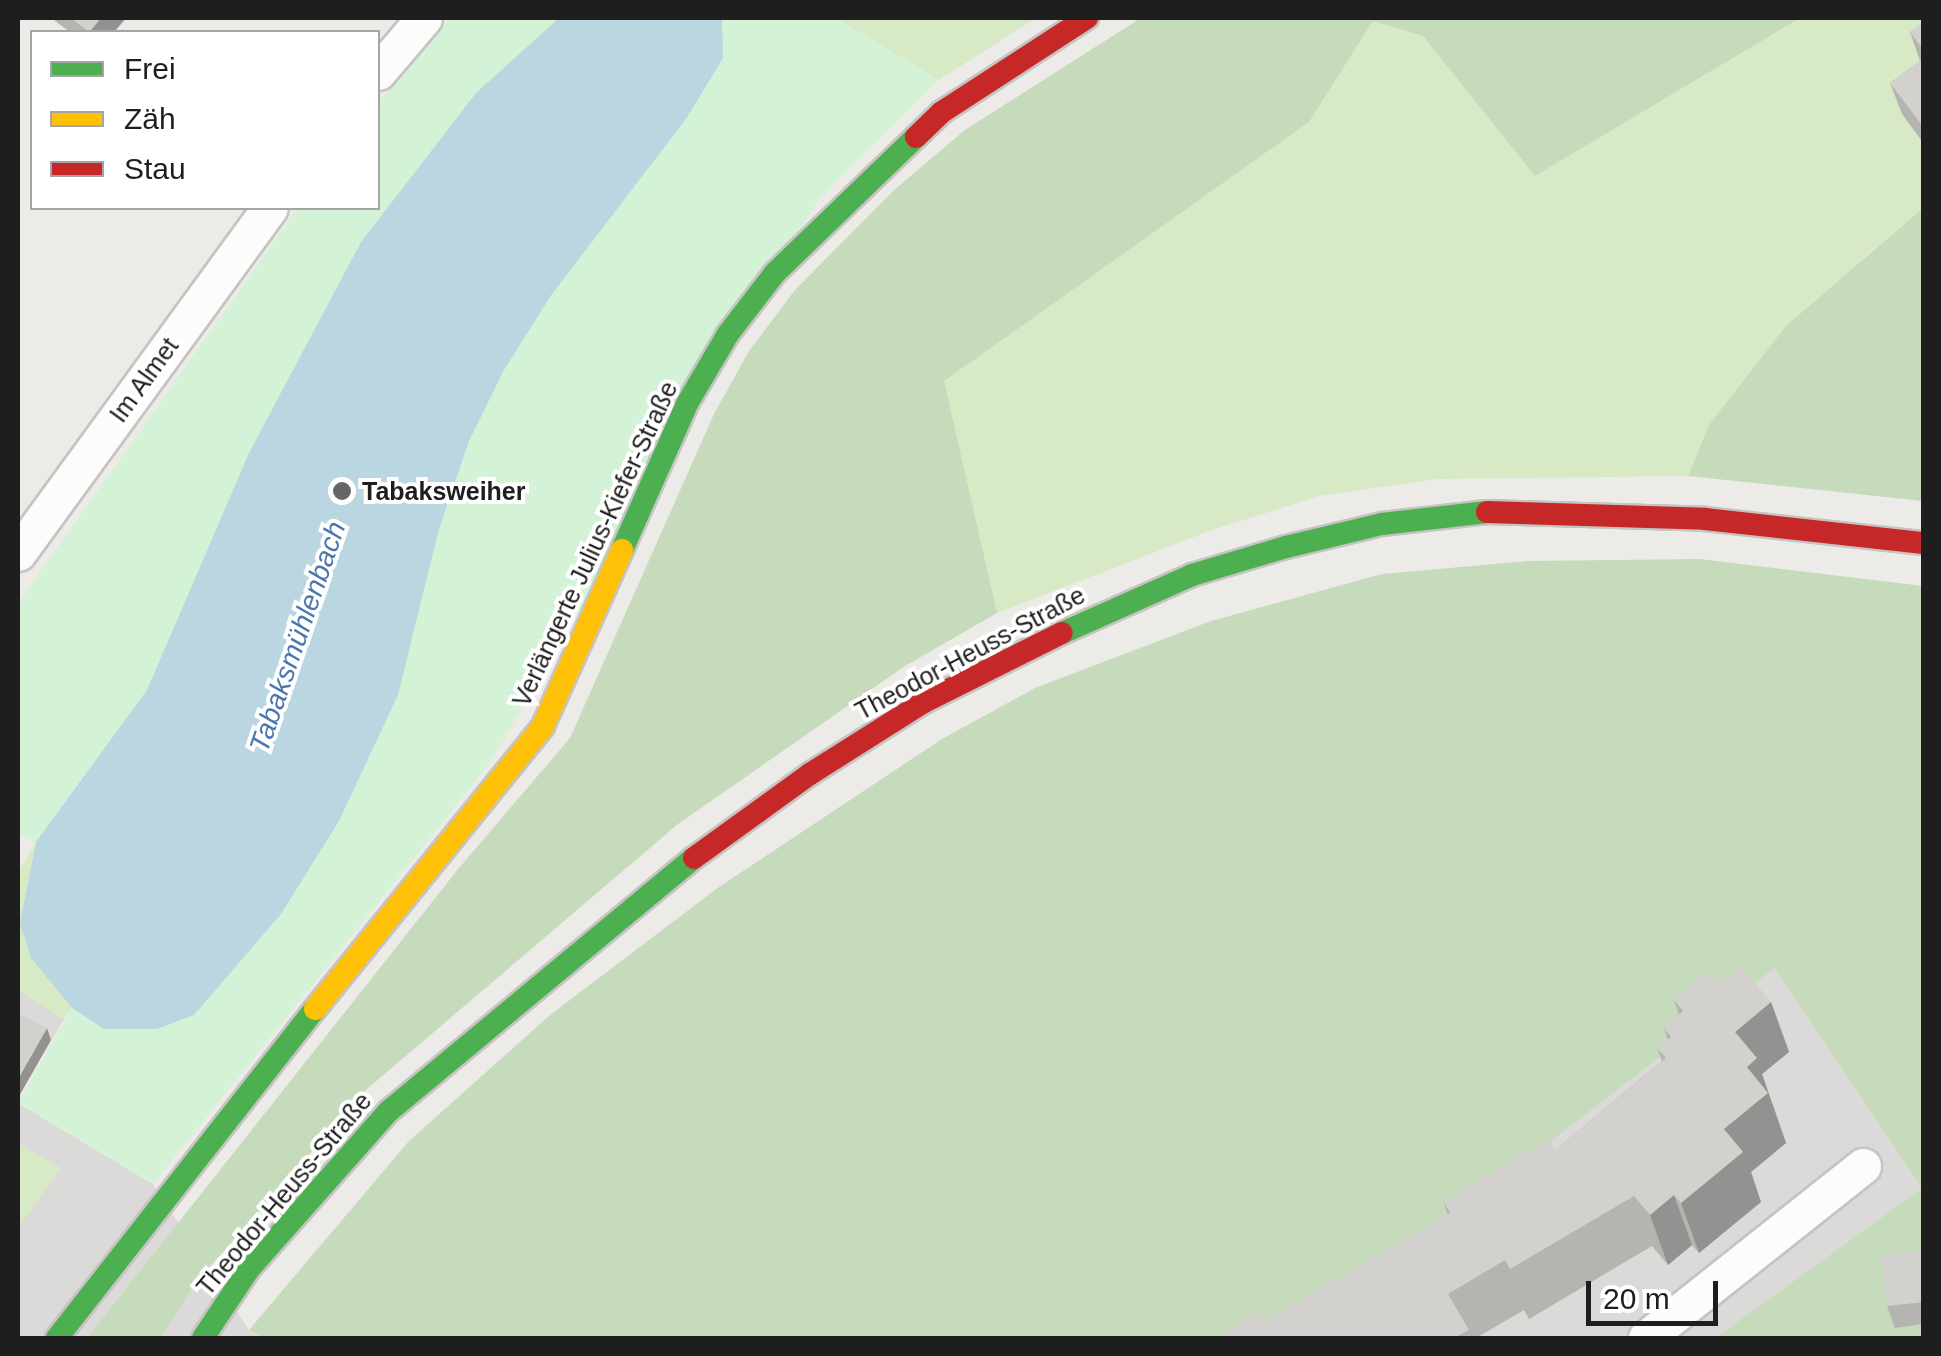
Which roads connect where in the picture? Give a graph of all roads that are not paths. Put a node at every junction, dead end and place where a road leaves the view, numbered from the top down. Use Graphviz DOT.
graph roads {
  1 [pos="424,18"];
  2 [pos="1087,18"];
  3 [pos="380,70"];
  4 [pos="269,210"];
  5 [pos="1924,543"];
  6 [pos="18,553"];
  7 [pos="1864,1166"];
  8 [pos="57,1338"];
  9 [pos="203,1338"];
  10 [pos="1646,1338"];
  1 -- 3 [label="street"];
  2 -- 8 [label="street, Verlängerte Julius-Kiefer-Straße"];
  4 -- 6 [label="street, Im Almet"];
  5 -- 9 [label="street, Theodor-Heuss-Straße"];
  7 -- 10 [label="street"];
}
